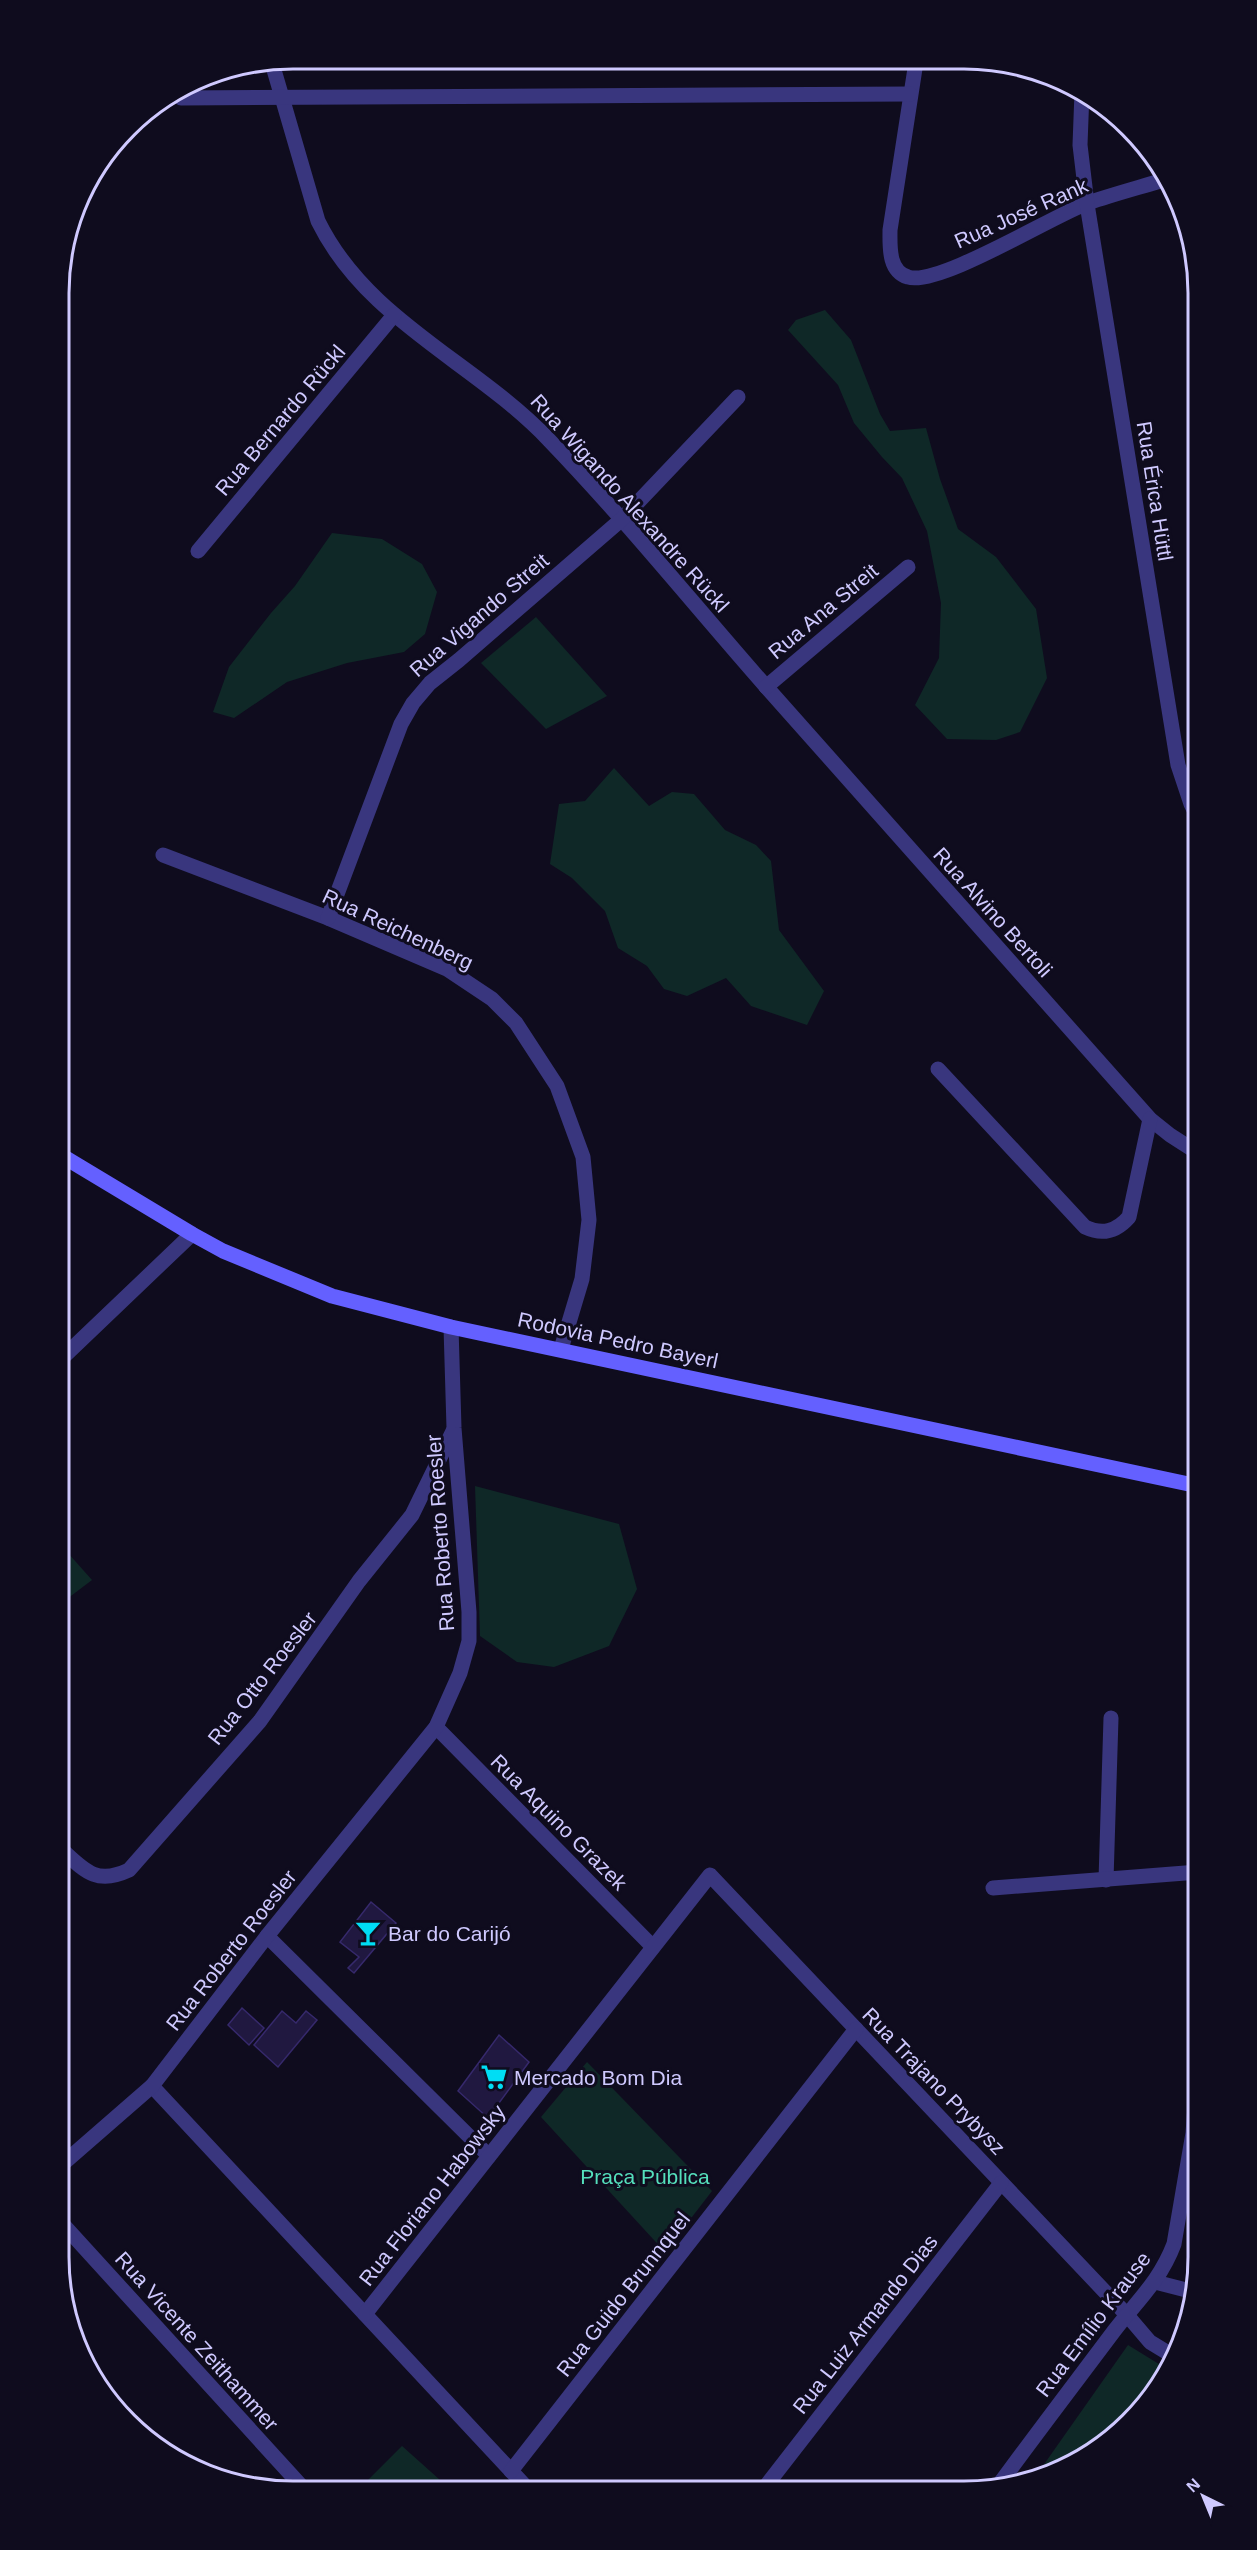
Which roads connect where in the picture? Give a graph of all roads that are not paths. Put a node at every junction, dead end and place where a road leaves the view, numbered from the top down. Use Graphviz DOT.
graph roads {
  1 [pos="914,69"];
  2 [pos="274,70"];
  3 [pos="910,94"];
  4 [pos="282,97"];
  5 [pos="183,98"];
  6 [pos="1082,102"];
  7 [pos="1158,182"];
  8 [pos="1087,204"];
  9 [pos="394,315"];
  10 [pos="738,397"];
  11 [pos="622,519"];
  12 [pos="198,550"];
  13 [pos="908,567"];
  14 [pos="766,687"];
  15 [pos="1188,795"];
  16 [pos="163,855"];
  17 [pos="328,918"];
  18 [pos="938,1069"];
  19 [pos="1150,1119"];
  20 [pos="1188,1147"];
  21 [pos="69,1160"];
  22 [pos="192,1234"];
  23 [pos="451,1327"];
  24 [pos="561,1349"];
  25 [pos="69,1351"];
  26 [pos="454,1428"];
  27 [pos="1188,1484"];
  28 [pos="1111,1718"];
  29 [pos="436,1727"];
  30 [pos="69,1856"];
  31 [pos="1188,1873"];
  32 [pos="710,1875"];
  33 [pos="1106,1880"];
  34 [pos="993,1888"];
  35 [pos="267,1936"];
  36 [pos="653,1947"];
  37 [pos="856,2029"];
  38 [pos="152,2086"];
  39 [pos="489,2156"];
  40 [pos="69,2158"];
  41 [pos="1188,2162"];
  42 [pos="1001,2182"];
  43 [pos="69,2232"];
  44 [pos="1155,2282"];
  45 [pos="1185,2290"];
  46 [pos="365,2314"];
  47 [pos="1127,2315"];
  48 [pos="1167,2352"];
  49 [pos="511,2471"];
  50 [pos="1004,2477"];
  51 [pos="297,2481"];
  52 [pos="520,2481"];
  53 [pos="770,2481"];
  1 -- 3 [label="street"];
  2 -- 4 [label="street, Rua Wigando Alexandre Rückl"];
  3 -- 4 [label="street"];
  3 -- 8 [label="street, Rua José Rank"];
  4 -- 5 [label="street"];
  4 -- 9 [label="street, Rua Wigando Alexandre Rückl"];
  6 -- 8 [label="street, Rua Érica Hüttl"];
  7 -- 8 [label="street, Rua José Rank"];
  8 -- 15 [label="street, Rua Érica Hüttl"];
  9 -- 11 [label="street, Rua Wigando Alexandre Rückl"];
  9 -- 12 [label="street, Rua Bernardo Rückl"];
  10 -- 11 [label="street, Rua Vigando Streit"];
  11 -- 14 [label="street, Rua Wigando Alexandre Rückl"];
  11 -- 17 [label="street, Rua Vigando Streit"];
  13 -- 14 [label="street, Rua Ana Streit"];
  14 -- 19 [label="street, Rua Alvino Bertoli"];
  16 -- 17 [label="street, Rua Reichenberg"];
  17 -- 24 [label="street, Rua Reichenberg"];
  18 -- 19 [label="street"];
  19 -- 20 [label="street, Rua Alvino Bertoli"];
  21 -- 22 [label="main road, Rodovia Pedro Bayerl"];
  22 -- 23 [label="main road, Rodovia Pedro Bayerl"];
  22 -- 25 [label="street"];
  23 -- 24 [label="main road, Rodovia Pedro Bayerl"];
  23 -- 26 [label="street, Rua Roberto Roesler"];
  24 -- 27 [label="main road, Rodovia Pedro Bayerl"];
  26 -- 29 [label="street, Rua Roberto Roesler"];
  26 -- 30 [label="street, Rua Otto Roesler"];
  28 -- 33 [label="street"];
  29 -- 35 [label="street, Rua Roberto Roesler"];
  29 -- 36 [label="street, Rua Aquino Grazek"];
  31 -- 33 [label="street"];
  32 -- 36 [label="street, Rua Floriano Habowsky"];
  32 -- 37 [label="street, Rua Trajano Prybysz"];
  33 -- 34 [label="street"];
  35 -- 38 [label="street, Rua Roberto Roesler"];
  35 -- 39 [label="street"];
  36 -- 39 [label="street, Rua Floriano Habowsky"];
  37 -- 42 [label="street, Rua Trajano Prybysz"];
  37 -- 49 [label="street, Rua Guido Brunnquel"];
  38 -- 40 [label="street, Rua Roberto Roesler"];
  38 -- 46 [label="street"];
  39 -- 46 [label="street, Rua Floriano Habowsky"];
  41 -- 44 [label="street, Rua Emílio Krause"];
  42 -- 47 [label="street, Rua Trajano Prybysz"];
  42 -- 53 [label="street, Rua Luiz Armando Dias"];
  43 -- 51 [label="street, Rua Vicente Zeithammer"];
  44 -- 45 [label="street"];
  44 -- 47 [label="street, Rua Emílio Krause"];
  46 -- 49 [label="street"];
  47 -- 48 [label="street, Rua Trajano Prybysz"];
  47 -- 50 [label="street, Rua Emílio Krause"];
  49 -- 52 [label="street"];
}
